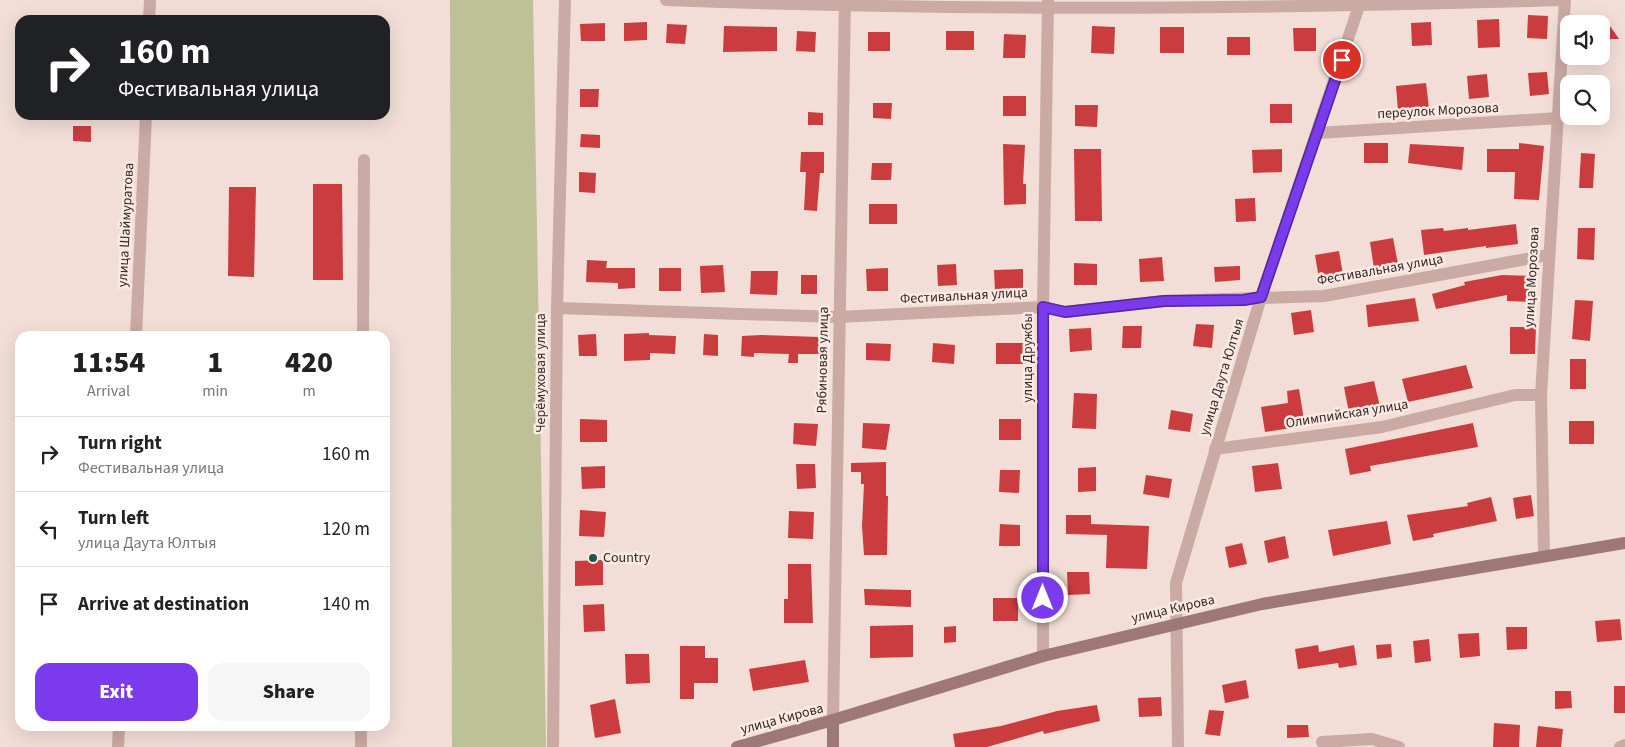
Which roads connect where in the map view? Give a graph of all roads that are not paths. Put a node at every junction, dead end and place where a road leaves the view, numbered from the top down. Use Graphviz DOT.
graph roads {
  1 [pos="150,0"];
  2 [pos="565,0"];
  3 [pos="666,0"];
  4 [pos="1565,0"];
  5 [pos="845,3"];
  6 [pos="1360,3"];
  7 [pos="1048,4"];
  8 [pos="149,15"];
  9 [pos="1559,118"];
  10 [pos="146,120"];
  11 [pos="1318,133"];
  12 [pos="364,160"];
  13 [pos="1548,255"];
  14 [pos="1261,297"];
  15 [pos="1043,307"];
  16 [pos="557,308"];
  17 [pos="838,316"];
  18 [pos="136,331"];
  19 [pos="363,331"];
  20 [pos="1541,395"];
  21 [pos="1215,449"];
  22 [pos="1625,543"];
  23 [pos="1544,555"];
  24 [pos="1177,624"];
  25 [pos="1042,656"];
  26 [pos="833,720"];
  27 [pos="119,731"];
  28 [pos="361,731"];
  29 [pos="1322,742"];
  30 [pos="1625,745"];
  31 [pos="118,747"];
  32 [pos="361,747"];
  33 [pos="553,747"];
  34 [pos="737,747"];
  35 [pos="833,747"];
  36 [pos="1178,747"];
  37 [pos="1399,747"];
  38 [pos="1620,747"];
  1 -- 8 [label="street"];
  2 -- 16 [label="street, Черёмуховая улица"];
  3 -- 5 [label="street"];
  4 -- 6 [label="street"];
  4 -- 9 [label="street, улица Морозова"];
  5 -- 7 [label="street"];
  5 -- 17 [label="street, Рябиновая улица"];
  6 -- 7 [label="street"];
  6 -- 11 [label="street, улица Даута Юлтыя"];
  7 -- 15 [label="street, улица Дружбы"];
  9 -- 11 [label="street, переулок Морозова"];
  9 -- 13 [label="street, улица Морозова"];
  10 -- 18 [label="street, улица Шаймуратова"];
  11 -- 14 [label="street, улица Даута Юлтыя"];
  12 -- 19 [label="street"];
  13 -- 14 [label="street, Фестивальная улица"];
  13 -- 20 [label="street, улица Морозова"];
  14 -- 15 [label="street, Фестивальная улица"];
  14 -- 21 [label="street, улица Даута Юлтыя"];
  15 -- 17 [label="street, Фестивальная улица"];
  15 -- 25 [label="street, улица Дружбы"];
  16 -- 17 [label="street, Фестивальная улица"];
  16 -- 33 [label="street, Черёмуховая улица"];
  17 -- 26 [label="street, Рябиновая улица"];
  20 -- 21 [label="street, Олимпийская улица"];
  20 -- 23 [label="street, улица Морозова"];
  21 -- 24 [label="street, улица Даута Юлтыя"];
  22 -- 23 [label="main road, улица Кирова"];
  23 -- 24 [label="main road, улица Кирова"];
  24 -- 25 [label="main road, улица Кирова"];
  24 -- 36 [label="street, улица Даута Юлтыя"];
  25 -- 26 [label="main road, улица Кирова"];
  26 -- 34 [label="main road, улица Кирова"];
  26 -- 35 [label="main road"];
  27 -- 31 [label="street"];
  28 -- 32 [label="street"];
  29 -- 37 [label="street"];
  30 -- 38 [label="street"];
}
